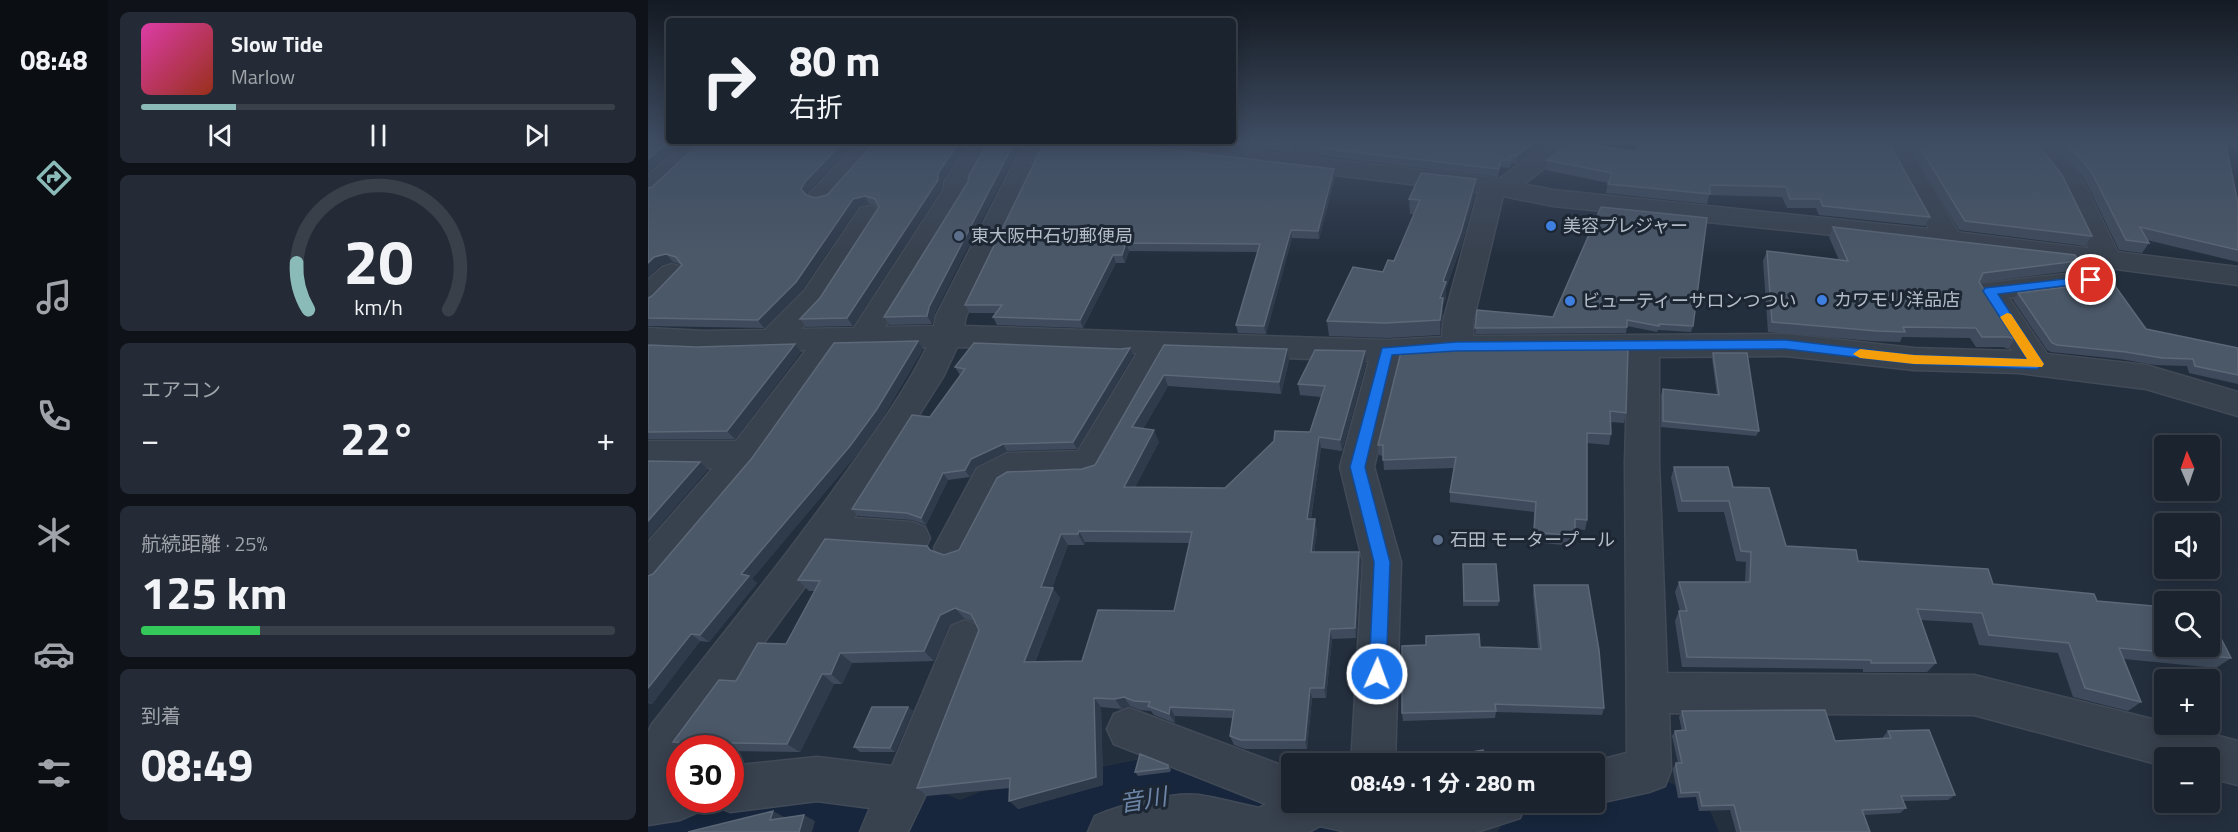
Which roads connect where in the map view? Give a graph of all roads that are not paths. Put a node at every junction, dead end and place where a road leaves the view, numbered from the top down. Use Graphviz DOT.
graph roads {
  1 [pos="836,180"];
  2 [pos="958,180"];
  3 [pos="1019,180"];
  4 [pos="1459,180"];
  5 [pos="1508,180"];
  6 [pos="1915,180"];
  7 [pos="2069,180"];
  8 [pos="1498,187"];
  9 [pos="821,196"];
  10 [pos="869,214"];
  11 [pos="1948,239"];
  12 [pos="2094,257"];
  13 [pos="672,273"];
  14 [pos="2238,276"];
  15 [pos="648,296"];
  16 [pos="947,336"];
  17 [pos="648,339"];
  18 [pos="846,339"];
  19 [pos="773,340"];
  20 [pos="1158,343"];
  21 [pos="1644,345"];
  22 [pos="1456,347"];
  23 [pos="1387,351"];
  24 [pos="2037,364"];
  25 [pos="2238,404"];
  26 [pos="648,454"];
  27 [pos="746,455"];
  28 [pos="825,531"];
  29 [pos="912,538"];
  30 [pos="953,548"];
  31 [pos="648,568"];
  32 [pos="965,639"];
  33 [pos="1647,693"];
  34 [pos="1129,729"];
  35 [pos="657,738"];
  36 [pos="1373,753"];
  37 [pos="2238,763"];
  38 [pos="1605,780"];
  39 [pos="744,787"];
  40 [pos="1281,798"];
  41 [pos="666,799"];
  42 [pos="648,802"];
  43 [pos="895,809"];
  44 [pos="1291,813"];
  45 [pos="1347,813"];
  46 [pos="1459,813"];
  47 [pos="1371,816"];
  48 [pos="1111,832"];
  1 -- 9 [label="street"];
  2 -- 18 [label="street"];
  3 -- 16 [label="street"];
  4 -- 8 [label="street"];
  5 -- 8 [label="street"];
  6 -- 11 [label="street"];
  7 -- 12 [label="street"];
  8 -- 11 [label="street"];
  8 -- 22 [label="street"];
  10 -- 19 [label="street"];
  11 -- 12 [label="street"];
  12 -- 14 [label="street"];
  12 -- 24 [label="street"];
  13 -- 15 [label="street"];
  16 -- 18 [label="street"];
  16 -- 20 [label="street"];
  16 -- 28 [label="street"];
  17 -- 19 [label="street"];
  18 -- 19 [label="street"];
  18 -- 27 [label="street"];
  20 -- 23 [label="street"];
  20 -- 30 [label="street"];
  21 -- 22 [label="street"];
  21 -- 24 [label="street"];
  21 -- 33 [label="street"];
  22 -- 23 [label="street"];
  23 -- 36 [label="street"];
  24 -- 25 [label="street"];
  26 -- 27 [label="street"];
  27 -- 31 [label="street"];
  28 -- 29 [label="street"];
  28 -- 35 [label="street"];
  32 -- 43 [label="street"];
  33 -- 37 [label="street"];
  33 -- 38 [label="street"];
  34 -- 40 [label="street"];
  35 -- 42 [label="street"];
  39 -- 43 [label="street"];
  41 -- 42 [label="street"];
  44 -- 48 [label="street"];
  45 -- 47 [label="street"];
  46 -- 47 [label="street"];
}
